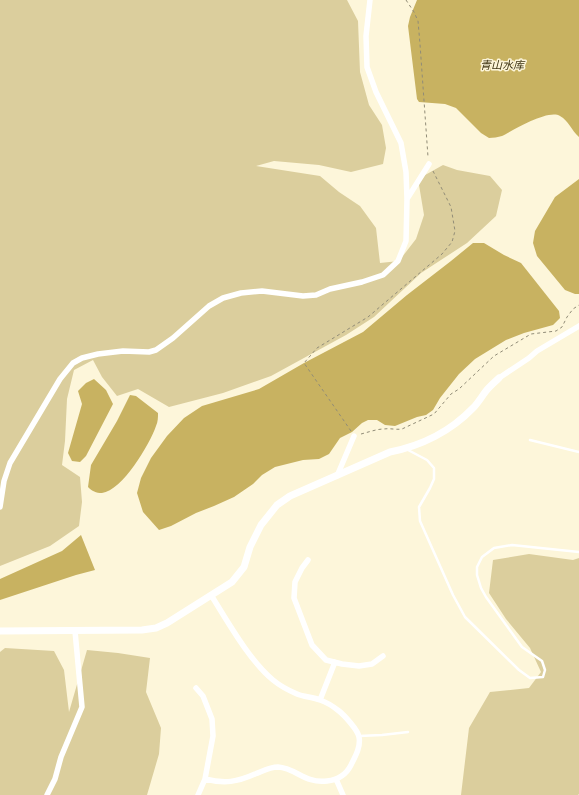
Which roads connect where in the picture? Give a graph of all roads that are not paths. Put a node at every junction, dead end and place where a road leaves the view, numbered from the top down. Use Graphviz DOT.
graph roads {
  1 [pos="370,0"];
  2 [pos="429,164"];
  3 [pos="407,199"];
  4 [pos="579,326"];
  5 [pos="499,378"];
  6 [pos="354,436"];
  7 [pos="530,440"];
  8 [pos="406,449"];
  9 [pos="579,452"];
  10 [pos="337,476"];
  11 [pos="0,507"];
  12 [pos="579,552"];
  13 [pos="308,560"];
  14 [pos="211,595"];
  15 [pos="0,631"];
  16 [pos="74,631"];
  17 [pos="383,656"];
  18 [pos="335,662"];
  19 [pos="196,688"];
  20 [pos="320,700"];
  21 [pos="408,732"];
  22 [pos="359,736"];
  23 [pos="205,779"];
  24 [pos="336,779"];
  25 [pos="47,795"];
  26 [pos="198,795"];
  27 [pos="343,795"];
  1 -- 3 [label="street"];
  2 -- 3 [label="street"];
  3 -- 11 [label="street"];
  4 -- 5 [label="street"];
  5 -- 8 [label="street"];
  6 -- 10 [label="street"];
  7 -- 9 [label="lane"];
  8 -- 10 [label="street"];
  8 -- 12 [label="lane"];
  10 -- 14 [label="street"];
  13 -- 18 [label="street"];
  14 -- 16 [label="street"];
  14 -- 20 [label="street"];
  15 -- 16 [label="street"];
  16 -- 25 [label="street"];
  17 -- 18 [label="street"];
  18 -- 20 [label="street"];
  19 -- 23 [label="street"];
  20 -- 22 [label="street"];
  21 -- 22 [label="lane"];
  22 -- 24 [label="street"];
  23 -- 24 [label="street"];
  23 -- 26 [label="street"];
  24 -- 27 [label="street"];
}
